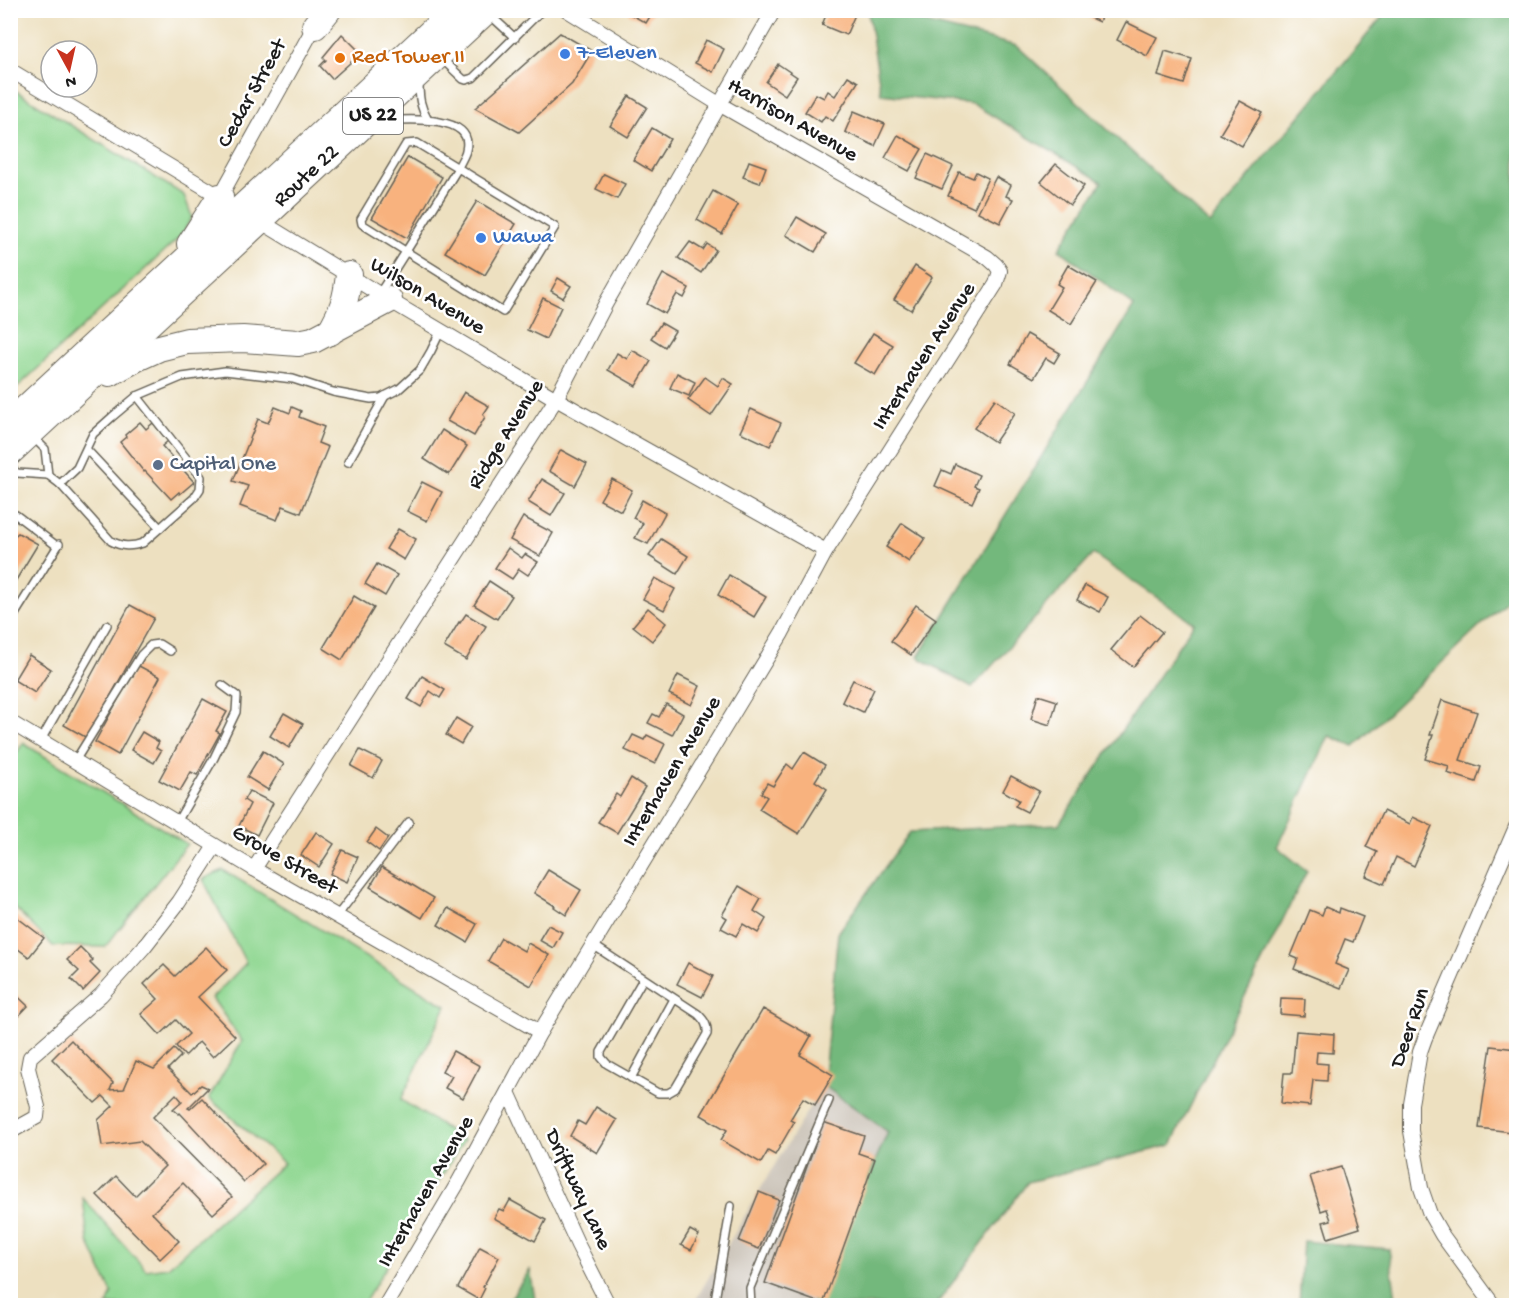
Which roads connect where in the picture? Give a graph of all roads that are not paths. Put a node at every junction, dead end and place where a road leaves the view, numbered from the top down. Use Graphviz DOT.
graph roads {
  1 [pos="455,10"];
  2 [pos="542,10"];
  3 [pos="567,10"];
  4 [pos="774,10"];
  5 [pos="487,11"];
  6 [pos="322,16"];
  7 [pos="515,38"];
  8 [pos="438,55"];
  9 [pos="10,70"];
  10 [pos="418,74"];
  11 [pos="719,104"];
  12 [pos="428,120"];
  13 [pos="368,121"];
  14 [pos="458,168"];
  15 [pos="437,185"];
  16 [pos="444,190"];
  17 [pos="428,200"];
  18 [pos="435,204"];
  19 [pos="240,209"];
  20 [pos="419,215"];
  21 [pos="426,219"];
  22 [pos="406,252"];
  23 [pos="996,265"];
  24 [pos="349,275"];
  25 [pos="384,297"];
  26 [pos="441,330"];
  27 [pos="330,332"];
  28 [pos="137,396"];
  29 [pos="385,396"];
  30 [pos="556,399"];
  31 [pos="51,414"];
  32 [pos="20,428"];
  33 [pos="87,450"];
  34 [pos="10,452"];
  35 [pos="348,462"];
  36 [pos="10,467"];
  37 [pos="48,475"];
  38 [pos="60,484"];
  39 [pos="10,513"];
  40 [pos="160,528"];
  41 [pos="826,551"];
  42 [pos="10,622"];
  43 [pos="107,625"];
  44 [pos="170,651"];
  45 [pos="222,685"];
  46 [pos="10,722"];
  47 [pos="41,740"];
  48 [pos="75,761"];
  49 [pos="177,822"];
  50 [pos="409,822"];
  51 [pos="1516,827"];
  52 [pos="215,846"];
  53 [pos="254,868"];
  54 [pos="337,916"];
  55 [pos="593,945"];
  56 [pos="643,979"];
  57 [pos="674,999"];
  58 [pos="540,1032"];
  59 [pos="631,1078"];
  60 [pos="508,1092"];
  61 [pos="829,1100"];
  62 [pos="10,1132"];
  63 [pos="731,1206"];
  64 [pos="385,1305"];
  65 [pos="609,1305"];
  66 [pos="714,1305"];
  67 [pos="752,1305"];
  68 [pos="1494,1305"];
  1 -- 19 [label="highway, US 22"];
  2 -- 7 [label="lane"];
  3 -- 11 [label="street, Harrison Avenue"];
  4 -- 11 [label="street, Ridge Avenue"];
  5 -- 7 [label="lane"];
  5 -- 8 [label="highway, Route 22 / US 22"];
  6 -- 19 [label="street, Cedar Street"];
  7 -- 8 [label="lane"];
  8 -- 10 [label="highway, Route 22 / US 22"];
  9 -- 19 [label="street, Wilson Avenue"];
  10 -- 12 [label="lane"];
  10 -- 13 [label="highway, Route 22 / US 22"];
  11 -- 23 [label="street, Harrison Avenue"];
  11 -- 30 [label="street, Ridge Avenue"];
  12 -- 13 [label="lane"];
  12 -- 14 [label="lane"];
  13 -- 19 [label="highway, Route 22 / US 22"];
  14 -- 16 [label="lane"];
  14 -- 22 [label="lane"];
  14 -- 22 [label="lane"];
  15 -- 16 [label="lane"];
  16 -- 18 [label="lane"];
  17 -- 18 [label="lane"];
  18 -- 21 [label="lane"];
  19 -- 24 [label="street, Wilson Avenue"];
  19 -- 31 [label="highway, US 22"];
  19 -- 32 [label="highway, US 22"];
  20 -- 21 [label="lane"];
  21 -- 22 [label="lane"];
  22 -- 25 [label="lane"];
  23 -- 41 [label="street, Interhaven Avenue"];
  24 -- 25 [label="street, Wilson Avenue"];
  24 -- 27 [label="highway"];
  25 -- 26 [label="street, Wilson Avenue"];
  25 -- 27 [label="highway"];
  26 -- 29 [label="lane"];
  26 -- 30 [label="street, Wilson Avenue"];
  27 -- 31 [label="highway"];
  28 -- 29 [label="lane"];
  28 -- 33 [label="lane"];
  28 -- 40 [label="lane"];
  29 -- 35 [label="lane"];
  30 -- 41 [label="street, Wilson Avenue"];
  30 -- 53 [label="street, Ridge Avenue"];
  31 -- 32 [label="highway, US 22"];
  32 -- 34 [label="highway, US 22"];
  32 -- 37 [label="lane"];
  33 -- 38 [label="lane"];
  33 -- 40 [label="lane"];
  36 -- 37 [label="lane"];
  37 -- 38 [label="lane"];
  38 -- 40 [label="lane"];
  39 -- 42 [label="lane"];
  41 -- 55 [label="street, Interhaven Avenue"];
  43 -- 47 [label="lane"];
  44 -- 48 [label="lane"];
  45 -- 49 [label="lane"];
  46 -- 47 [label="street, Grove Street"];
  47 -- 48 [label="street, Grove Street"];
  48 -- 49 [label="street, Grove Street"];
  49 -- 52 [label="street, Grove Street"];
  50 -- 54 [label="lane"];
  51 -- 68 [label="street, Deer Run"];
  52 -- 53 [label="street, Grove Street"];
  52 -- 62 [label="street"];
  53 -- 54 [label="street, Grove Street"];
  54 -- 58 [label="street, Grove Street"];
  55 -- 56 [label="lane"];
  55 -- 58 [label="street, Interhaven Avenue"];
  56 -- 57 [label="lane"];
  56 -- 59 [label="lane"];
  57 -- 59 [label="lane"];
  57 -- 59 [label="lane"];
  58 -- 60 [label="street, Interhaven Avenue"];
  60 -- 64 [label="street, Interhaven Avenue"];
  60 -- 65 [label="street, Driftway Lane"];
  61 -- 67 [label="lane"];
  63 -- 66 [label="lane"];
}
